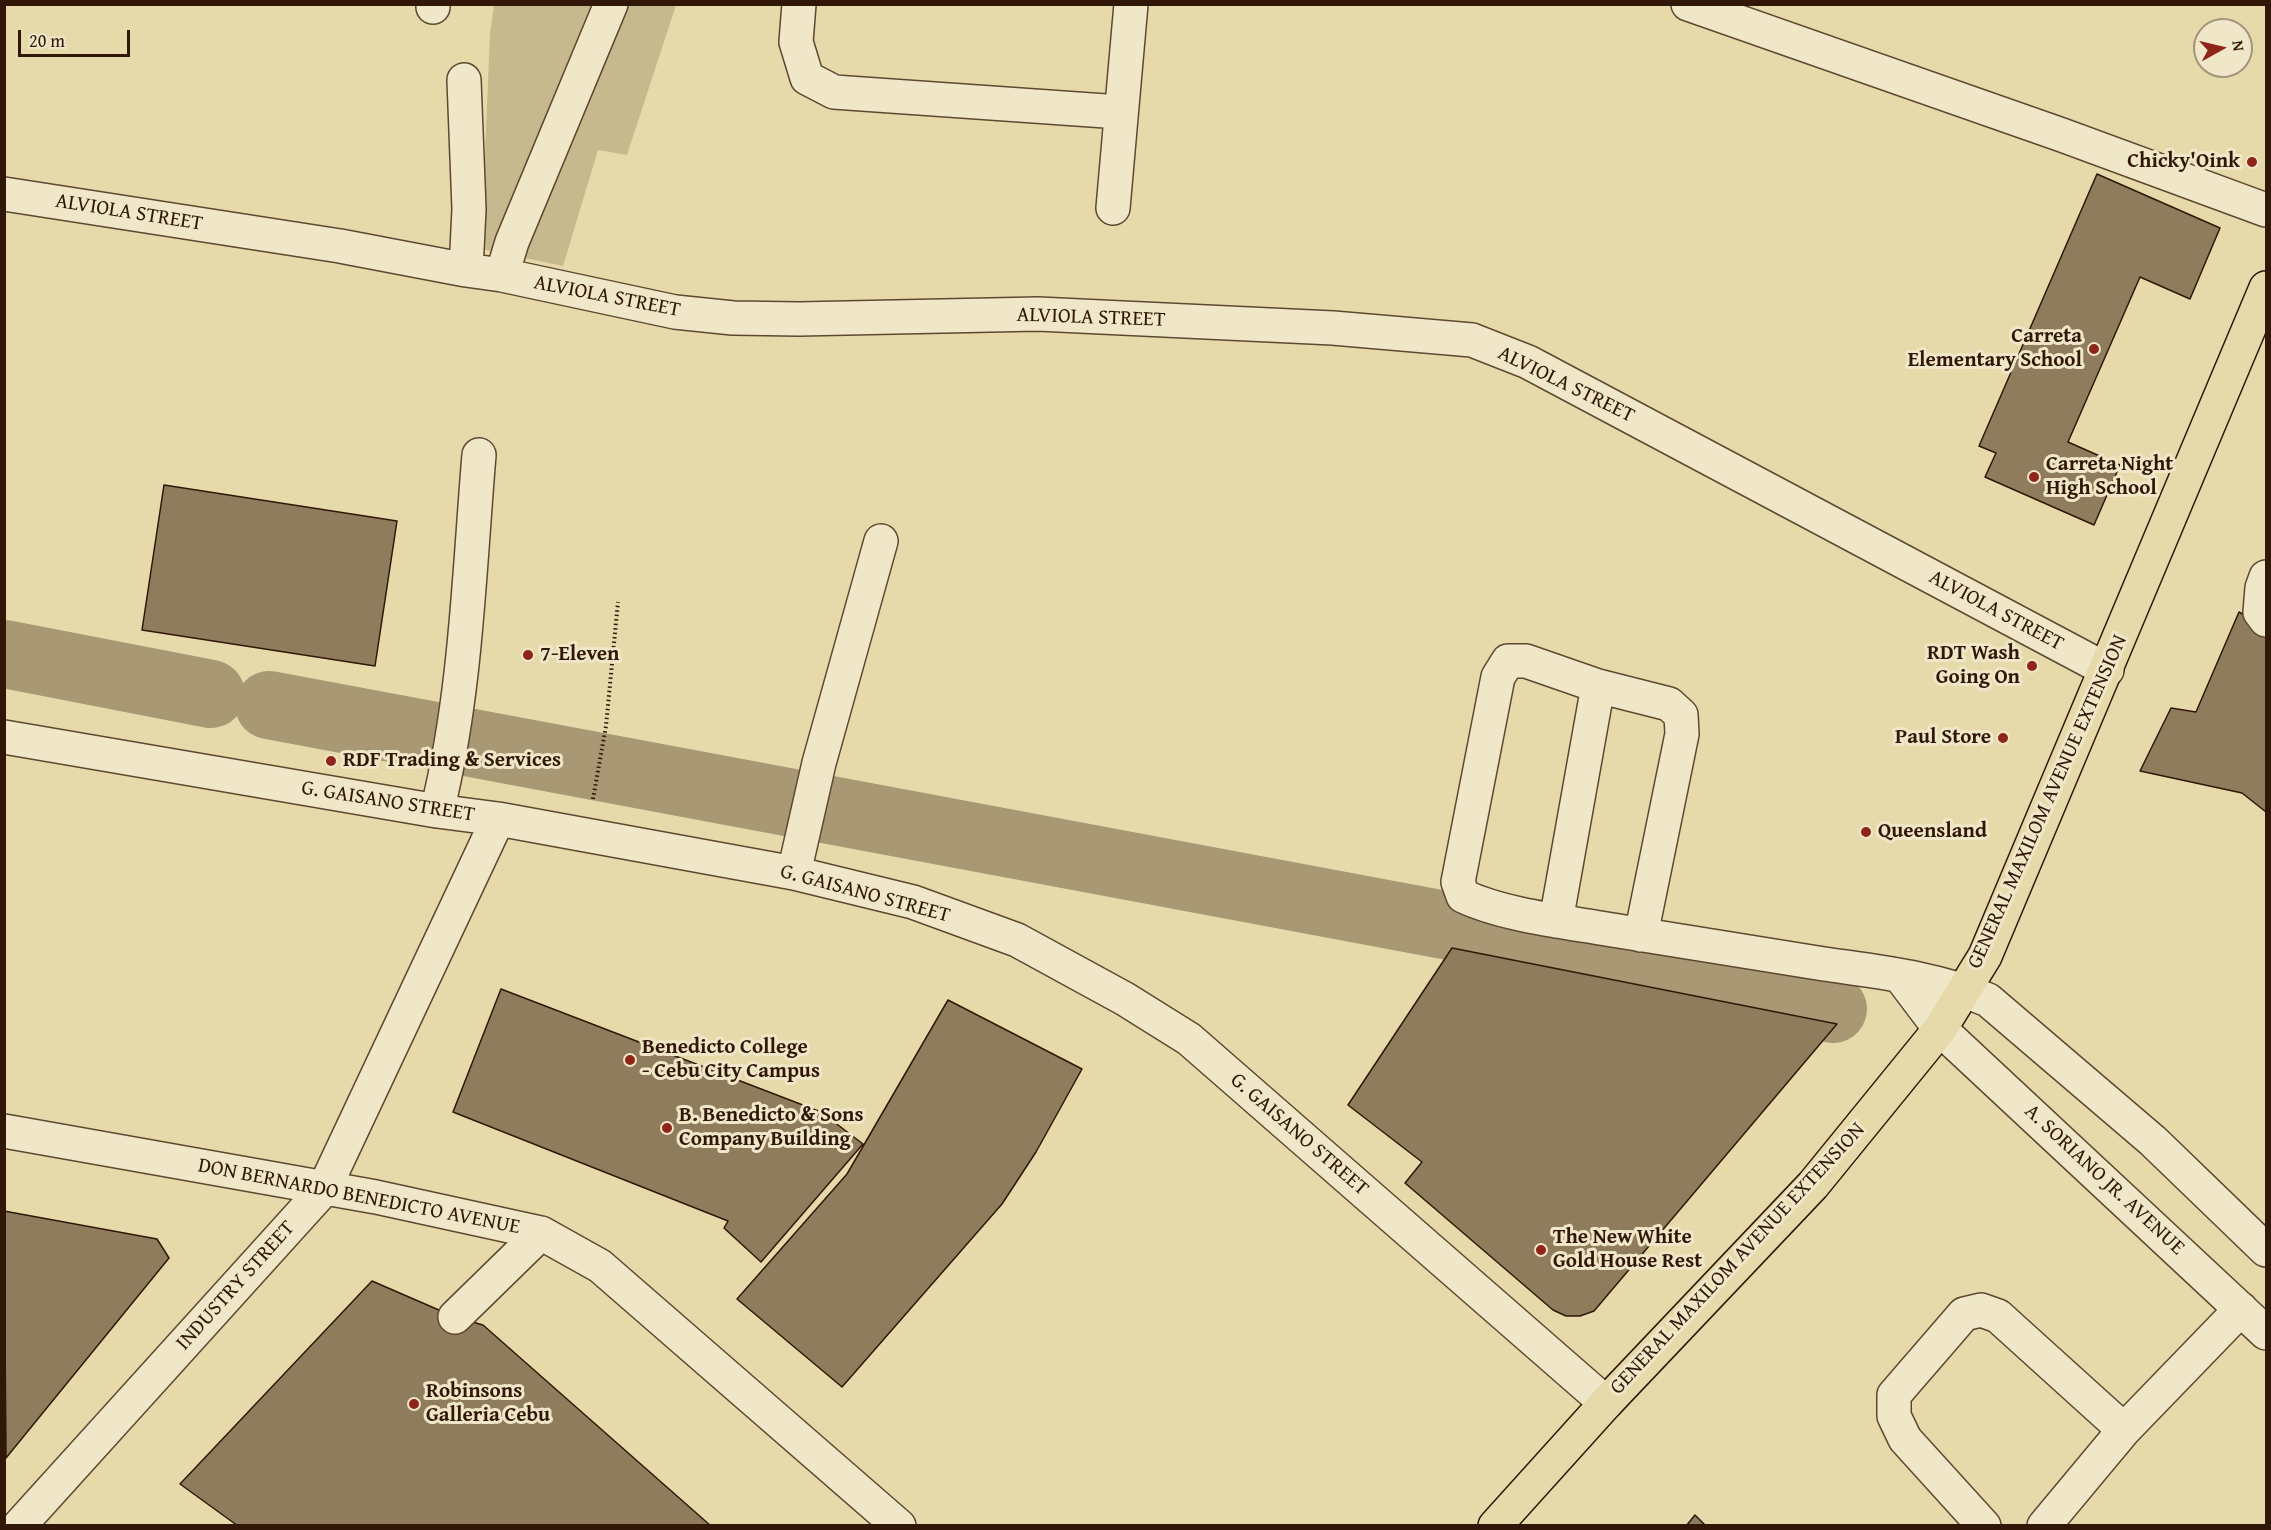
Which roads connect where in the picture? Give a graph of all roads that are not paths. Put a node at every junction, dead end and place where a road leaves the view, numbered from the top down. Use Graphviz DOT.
graph roads {
  1 [pos="611,4"];
  2 [pos="799,4"];
  3 [pos="1131,4"];
  4 [pos="1688,4"];
  5 [pos="1753,15"];
  6 [pos="464,80"];
  7 [pos="1120,112"];
  8 [pos="4,194"];
  9 [pos="1113,208"];
  10 [pos="2266,210"];
  11 [pos="466,270"];
  12 [pos="502,275"];
  13 [pos="2266,288"];
  14 [pos="479,455"];
  15 [pos="881,541"];
  16 [pos="2266,577"];
  17 [pos="2266,620"];
  18 [pos="2107,670"];
  19 [pos="1598,686"];
  20 [pos="4,737"];
  21 [pos="437,811"];
  22 [pos="498,819"];
  23 [pos="794,873"];
  24 [pos="1556,921"];
  25 [pos="1641,935"];
  26 [pos="1900,976"];
  27 [pos="1965,990"];
  28 [pos="1940,1029"];
  29 [pos="4,1131"];
  30 [pos="324,1189"];
  31 [pos="542,1233"];
  32 [pos="2266,1250"];
  33 [pos="2241,1309"];
  34 [pos="455,1317"];
  35 [pos="2266,1333"];
  36 [pos="1606,1403"];
  37 [pos="2124,1430"];
  38 [pos="19,1526"];
  39 [pos="899,1526"];
  40 [pos="1495,1526"];
  41 [pos="1984,1526"];
  42 [pos="2044,1526"];
  1 -- 12 [label="street"];
  2 -- 7 [label="street"];
  3 -- 7 [label="street"];
  4 -- 5 [label="street"];
  5 -- 10 [label="street"];
  6 -- 11 [label="street"];
  7 -- 9 [label="street"];
  8 -- 11 [label="street, ALVIOLA STREET"];
  11 -- 12 [label="street, ALVIOLA STREET"];
  12 -- 18 [label="street, ALVIOLA STREET"];
  13 -- 18 [label="main road, GENERAL MAXILOM AVENUE EXTENSION"];
  14 -- 21 [label="street"];
  15 -- 23 [label="street"];
  16 -- 17 [label="street"];
  18 -- 27 [label="main road, GENERAL MAXILOM AVENUE EXTENSION"];
  19 -- 24 [label="street"];
  19 -- 24 [label="street"];
  19 -- 25 [label="street"];
  20 -- 21 [label="street, G. GAISANO STREET"];
  21 -- 22 [label="street, G. GAISANO STREET"];
  22 -- 23 [label="street, G. GAISANO STREET"];
  22 -- 30 [label="street, INDUSTRY STREET"];
  23 -- 36 [label="street, G. GAISANO STREET"];
  24 -- 25 [label="street"];
  25 -- 26 [label="street"];
  26 -- 27 [label="street"];
  26 -- 28 [label="street, A. SORIANO JR. AVENUE"];
  27 -- 28 [label="main road, GENERAL MAXILOM AVENUE EXTENSION"];
  27 -- 32 [label="street"];
  28 -- 33 [label="street, A. SORIANO JR. AVENUE"];
  28 -- 36 [label="main road, GENERAL MAXILOM AVENUE EXTENSION"];
  29 -- 30 [label="street, DON BERNARDO BENEDICTO AVENUE"];
  30 -- 31 [label="street, DON BERNARDO BENEDICTO AVENUE"];
  30 -- 38 [label="street, INDUSTRY STREET"];
  31 -- 34 [label="street"];
  31 -- 39 [label="street, DON BERNARDO BENEDICTO AVENUE"];
  33 -- 35 [label="street, A. SORIANO JR. AVENUE"];
  33 -- 37 [label="street"];
  36 -- 40 [label="main road, GENERAL MAXILOM AVENUE EXTENSION"];
  37 -- 41 [label="street"];
  37 -- 42 [label="street"];
}
